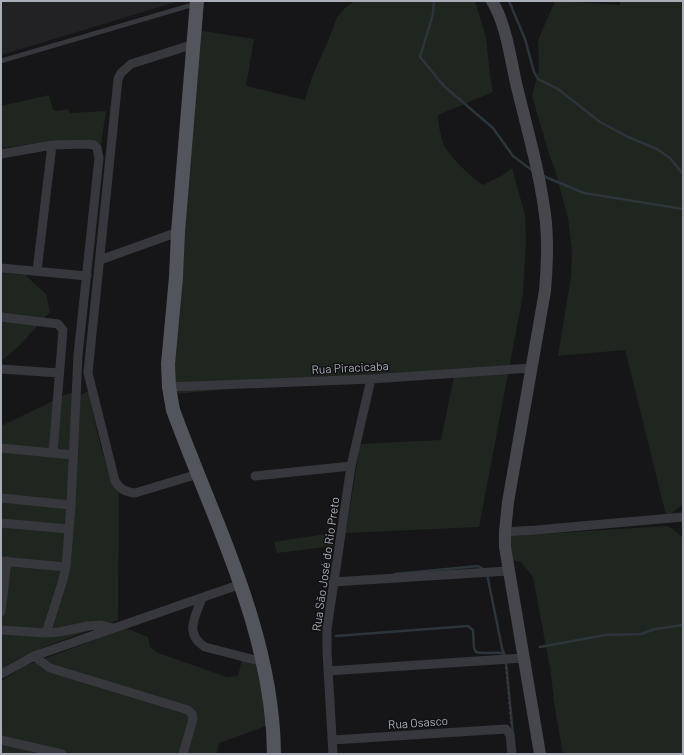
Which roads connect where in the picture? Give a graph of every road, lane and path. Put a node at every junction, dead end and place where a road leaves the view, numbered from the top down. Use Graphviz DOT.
graph roads {
  1 [pos="492,1"];
  2 [pos="197,2"];
  3 [pos="194,44"];
  4 [pos="1,61"];
  5 [pos="52,145"];
  6 [pos="1,154"];
  7 [pos="1,157"];
  8 [pos="178,232"];
  9 [pos="100,260"];
  10 [pos="1,268"];
  11 [pos="37,271"];
  12 [pos="88,276"];
  13 [pos="1,317"];
  14 [pos="78,354"];
  15 [pos="531,368"];
  16 [pos="1,369"];
  17 [pos="59,373"];
  18 [pos="88,373"];
  19 [pos="371,379"];
  20 [pos="169,387"];
  21 [pos="1,448"];
  22 [pos="54,453"];
  23 [pos="73,455"];
  24 [pos="351,466"];
  25 [pos="198,474"];
  26 [pos="255,476"];
  27 [pos="1,498"];
  28 [pos="71,505"];
  29 [pos="683,517"];
  30 [pos="1,523"];
  31 [pos="69,529"];
  32 [pos="504,532"];
  33 [pos="4,561"];
  34 [pos="66,567"];
  35 [pos="508,571"];
  36 [pos="333,582"];
  37 [pos="242,584"];
  38 [pos="202,598"];
  39 [pos="1,612"];
  40 [pos="113,628"];
  41 [pos="1,630"];
  42 [pos="46,633"];
  43 [pos="34,656"];
  44 [pos="523,658"];
  45 [pos="506,659"];
  46 [pos="263,662"];
  47 [pos="328,671"];
  48 [pos="1,674"];
  49 [pos="509,729"];
  50 [pos="1,740"];
  51 [pos="332,740"];
  52 [pos="62,754"];
  53 [pos="183,754"];
  54 [pos="274,754"];
  55 [pos="333,754"];
  56 [pos="512,754"];
  57 [pos="540,754"];
  1 -- 15 [label="main road"];
  2 -- 3 [label="main road"];
  2 -- 4 [label="lane"];
  3 -- 8 [label="main road"];
  3 -- 9 [label="street"];
  5 -- 6 [label="street"];
  5 -- 11 [label="street"];
  5 -- 12 [label="street"];
  6 -- 7 [label="street"];
  8 -- 9 [label="street"];
  8 -- 20 [label="main road"];
  9 -- 18 [label="street"];
  10 -- 11 [label="street"];
  11 -- 12 [label="street"];
  12 -- 14 [label="street"];
  13 -- 17 [label="street"];
  14 -- 18 [label="street"];
  14 -- 23 [label="street"];
  15 -- 19 [label="street, Rua Piracicaba"];
  15 -- 32 [label="main road"];
  16 -- 17 [label="street"];
  17 -- 22 [label="street"];
  18 -- 25 [label="street"];
  19 -- 20 [label="street, Rua Piracicaba"];
  19 -- 24 [label="street, Rua São José do Rio Preto"];
  20 -- 25 [label="main road"];
  21 -- 22 [label="street"];
  22 -- 23 [label="street"];
  23 -- 28 [label="street"];
  24 -- 26 [label="street"];
  24 -- 36 [label="street, Rua São José do Rio Preto"];
  25 -- 37 [label="main road"];
  27 -- 28 [label="street"];
  28 -- 31 [label="street"];
  29 -- 32 [label="street"];
  30 -- 31 [label="street"];
  31 -- 34 [label="street"];
  32 -- 35 [label="main road"];
  33 -- 34 [label="street"];
  33 -- 39 [label="street"];
  34 -- 42 [label="street"];
  35 -- 36 [label="street"];
  35 -- 44 [label="main road"];
  36 -- 47 [label="street, Rua São José do Rio Preto"];
  37 -- 38 [label="street"];
  37 -- 46 [label="main road"];
  38 -- 40 [label="street"];
  38 -- 46 [label="street"];
  40 -- 42 [label="street"];
  40 -- 43 [label="street"];
  41 -- 42 [label="street"];
  43 -- 48 [label="street"];
  43 -- 53 [label="street"];
  44 -- 45 [label="street"];
  44 -- 57 [label="main road"];
  45 -- 47 [label="street"];
  45 -- 49 [label="path"];
  46 -- 54 [label="main road"];
  47 -- 51 [label="street, Rua São José do Rio Preto"];
  49 -- 51 [label="street, Rua Osasco"];
  49 -- 56 [label="street"];
  50 -- 52 [label="street"];
  51 -- 55 [label="street, Rua São José do Rio Preto"];
}
